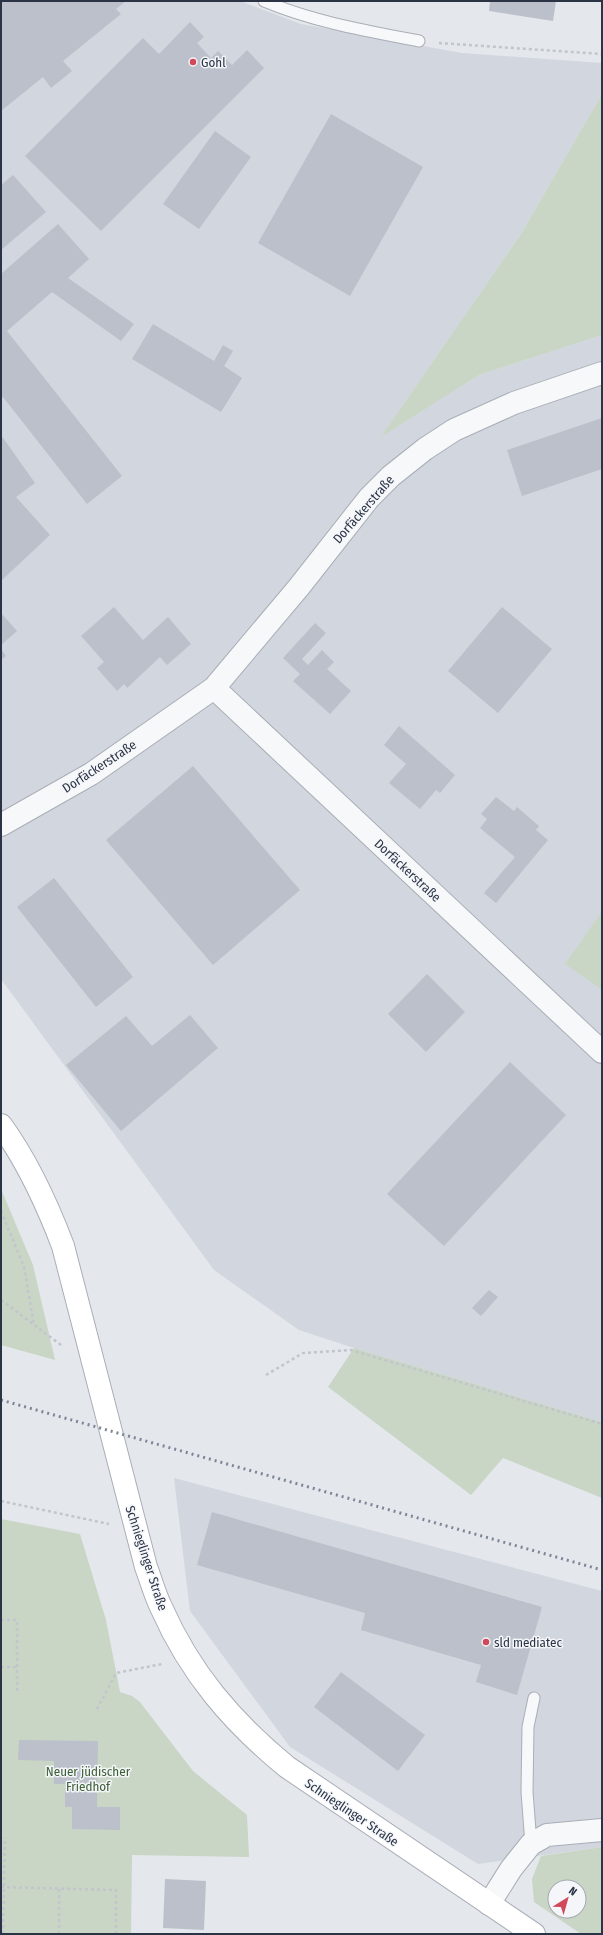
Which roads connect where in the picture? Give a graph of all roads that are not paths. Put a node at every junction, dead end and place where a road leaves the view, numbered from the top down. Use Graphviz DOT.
graph roads {
  1 [pos="264,1"];
  2 [pos="419,41"];
  3 [pos="602,373"];
  4 [pos="214,688"];
  5 [pos="1,825"];
  6 [pos="602,1052"];
  7 [pos="1,1125"];
  8 [pos="534,1698"];
  9 [pos="602,1830"];
  10 [pos="531,1844"];
  11 [pos="489,1904"];
  12 [pos="534,1934"];
  1 -- 2 [label="lane"];
  3 -- 4 [label="street, Dorfäckerstraße"];
  4 -- 5 [label="street, Dorfäckerstraße"];
  4 -- 6 [label="street, Dorfäckerstraße"];
  7 -- 11 [label="main road, Schnieglinger Straße"];
  8 -- 10 [label="lane"];
  9 -- 10 [label="street"];
  10 -- 11 [label="street"];
  11 -- 12 [label="main road, Schnieglinger Straße"];
}
